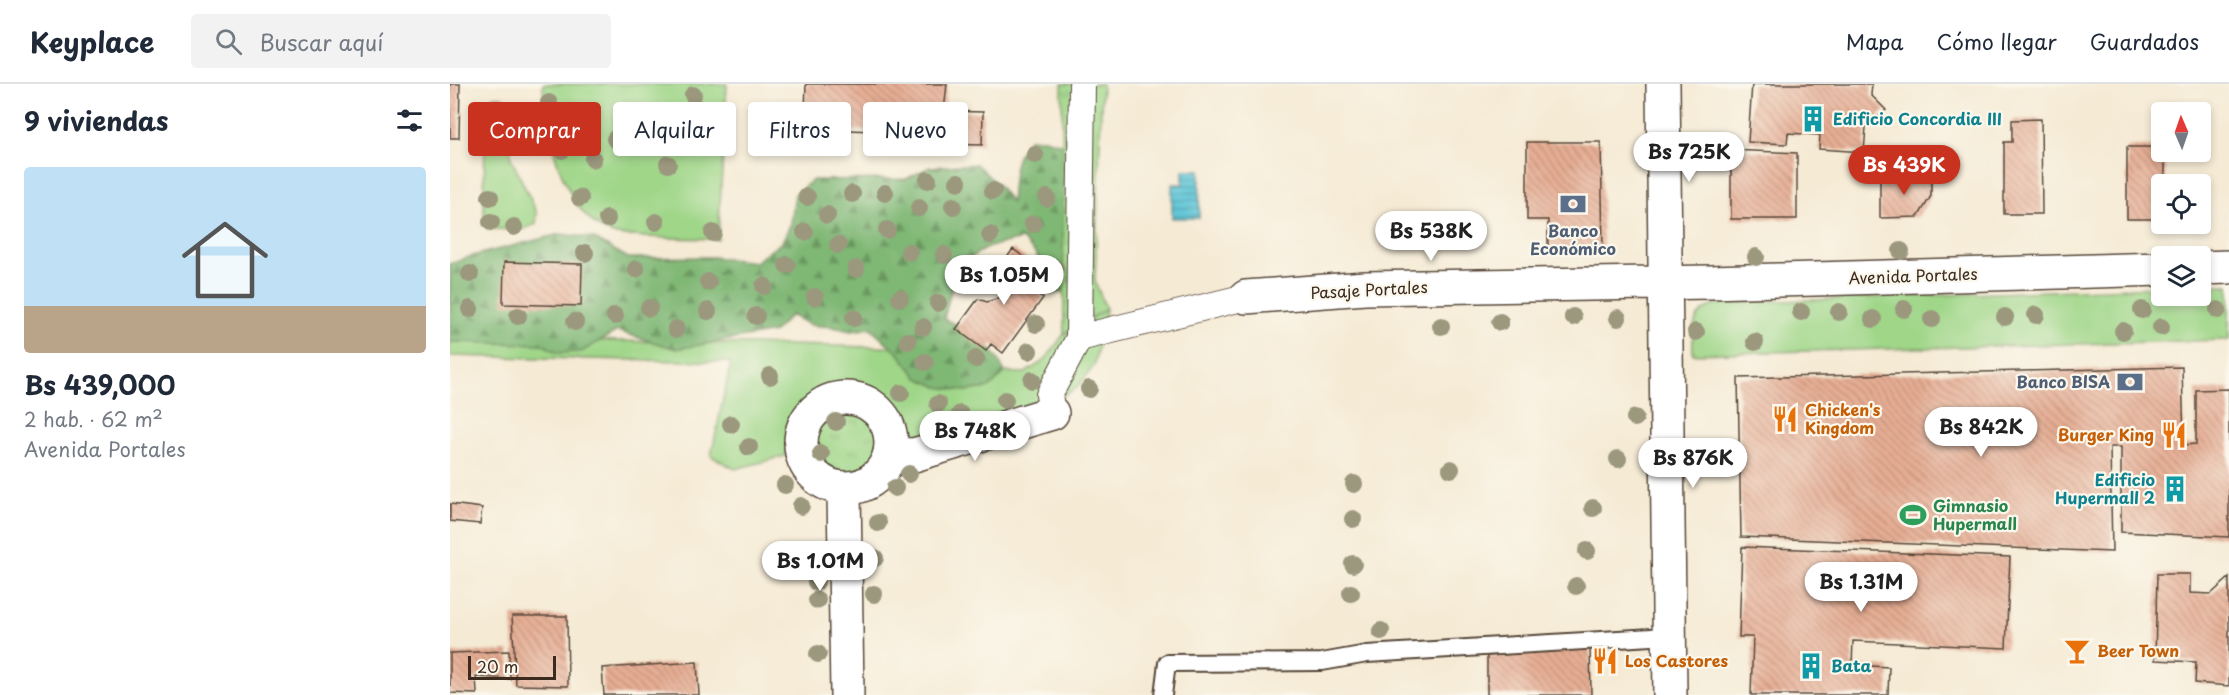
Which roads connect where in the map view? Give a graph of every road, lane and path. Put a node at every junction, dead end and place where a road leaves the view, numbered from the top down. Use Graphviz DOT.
graph roads {
  1 [pos="1082,84"];
  2 [pos="1663,84"];
  3 [pos="2229,267"];
  4 [pos="2211,268"];
  5 [pos="2151,269"];
  6 [pos="1664,283"];
  7 [pos="1246,297"];
  8 [pos="1079,338"];
  9 [pos="1052,413"];
  10 [pos="890,454"];
  11 [pos="844,489"];
  12 [pos="1669,636"];
  13 [pos="847,695"];
  14 [pos="1163,695"];
  15 [pos="1670,695"];
  1 -- 8 [label="street"];
  2 -- 6 [label="street"];
  3 -- 4 [label="street"];
  5 -- 6 [label="street, Avenida Portales"];
  6 -- 7 [label="street, Pasaje Portales"];
  6 -- 12 [label="street"];
  7 -- 8 [label="street, Pasaje Portales"];
  8 -- 9 [label="street"];
  9 -- 10 [label="street"];
  10 -- 11 [label="street"];
  10 -- 11 [label="street"];
  11 -- 13 [label="street"];
  12 -- 14 [label="lane"];
  12 -- 15 [label="street"];
}
